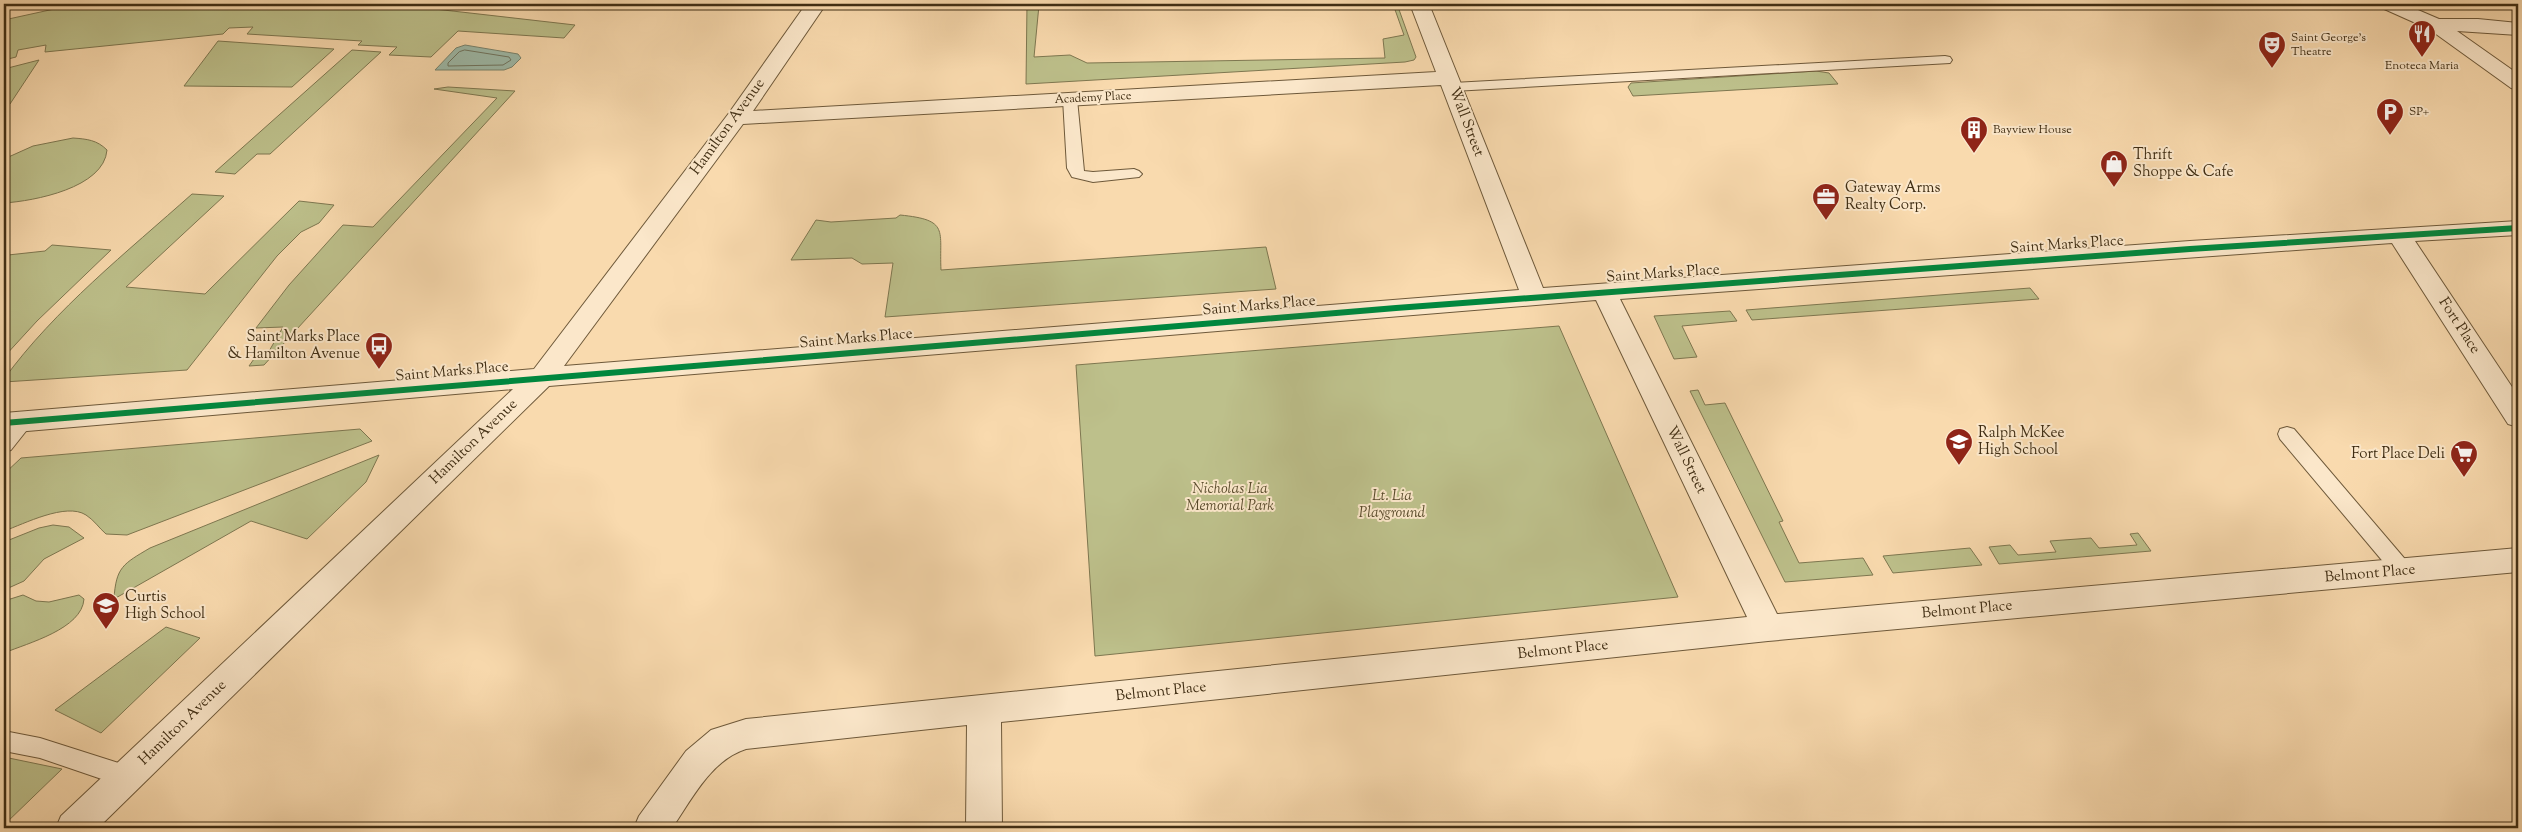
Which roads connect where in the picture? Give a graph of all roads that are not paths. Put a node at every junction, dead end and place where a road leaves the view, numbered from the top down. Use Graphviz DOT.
graph roads {
  1 [pos="816,4"];
  2 [pos="1420,4"];
  3 [pos="2389,4"];
  4 [pos="2429,4"];
  5 [pos="2436,24"];
  6 [pos="2518,28"];
  7 [pos="1945,60"];
  8 [pos="1451,83"];
  9 [pos="2518,84"];
  10 [pos="1070,100"];
  11 [pos="737,118"];
  12 [pos="1134,174"];
  13 [pos="2518,228"];
  14 [pos="2399,235"];
  15 [pos="1604,291"];
  16 [pos="1534,297"];
  17 [pos="542,377"];
  18 [pos="2518,417"];
  19 [pos="14,422"];
  20 [pos="2287,434"];
  21 [pos="4,445"];
  22 [pos="2518,560"];
  23 [pos="2403,571"];
  24 [pos="1768,628"];
  25 [pos="984,710"];
  26 [pos="4,741"];
  27 [pos="128,777"];
  28 [pos="74,828"];
  29 [pos="652,828"];
  30 [pos="984,828"];
  1 -- 11 [label="street, Hamilton Avenue"];
  2 -- 8 [label="street, Wall Street"];
  3 -- 5 [label="street"];
  4 -- 5 [label="street"];
  5 -- 6 [label="street"];
  5 -- 9 [label="street"];
  7 -- 8 [label="lane"];
  8 -- 10 [label="street, Academy Place"];
  8 -- 16 [label="street, Wall Street"];
  10 -- 11 [label="street, Academy Place"];
  10 -- 12 [label="lane"];
  11 -- 17 [label="street, Hamilton Avenue"];
  13 -- 14 [label="street, Saint Marks Place"];
  14 -- 15 [label="street, Saint Marks Place"];
  14 -- 18 [label="street, Fort Place"];
  15 -- 16 [label="street, Saint Marks Place"];
  15 -- 24 [label="street, Wall Street"];
  16 -- 17 [label="street, Saint Marks Place"];
  17 -- 19 [label="street, Saint Marks Place"];
  17 -- 27 [label="street, Hamilton Avenue"];
  19 -- 21 [label="lane"];
  20 -- 23 [label="lane"];
  22 -- 23 [label="street, Belmont Place"];
  23 -- 24 [label="street, Belmont Place"];
  24 -- 25 [label="street, Belmont Place"];
  25 -- 29 [label="street, Belmont Place"];
  25 -- 30 [label="street"];
  26 -- 27 [label="lane"];
  27 -- 28 [label="street, Hamilton Avenue"];
}
